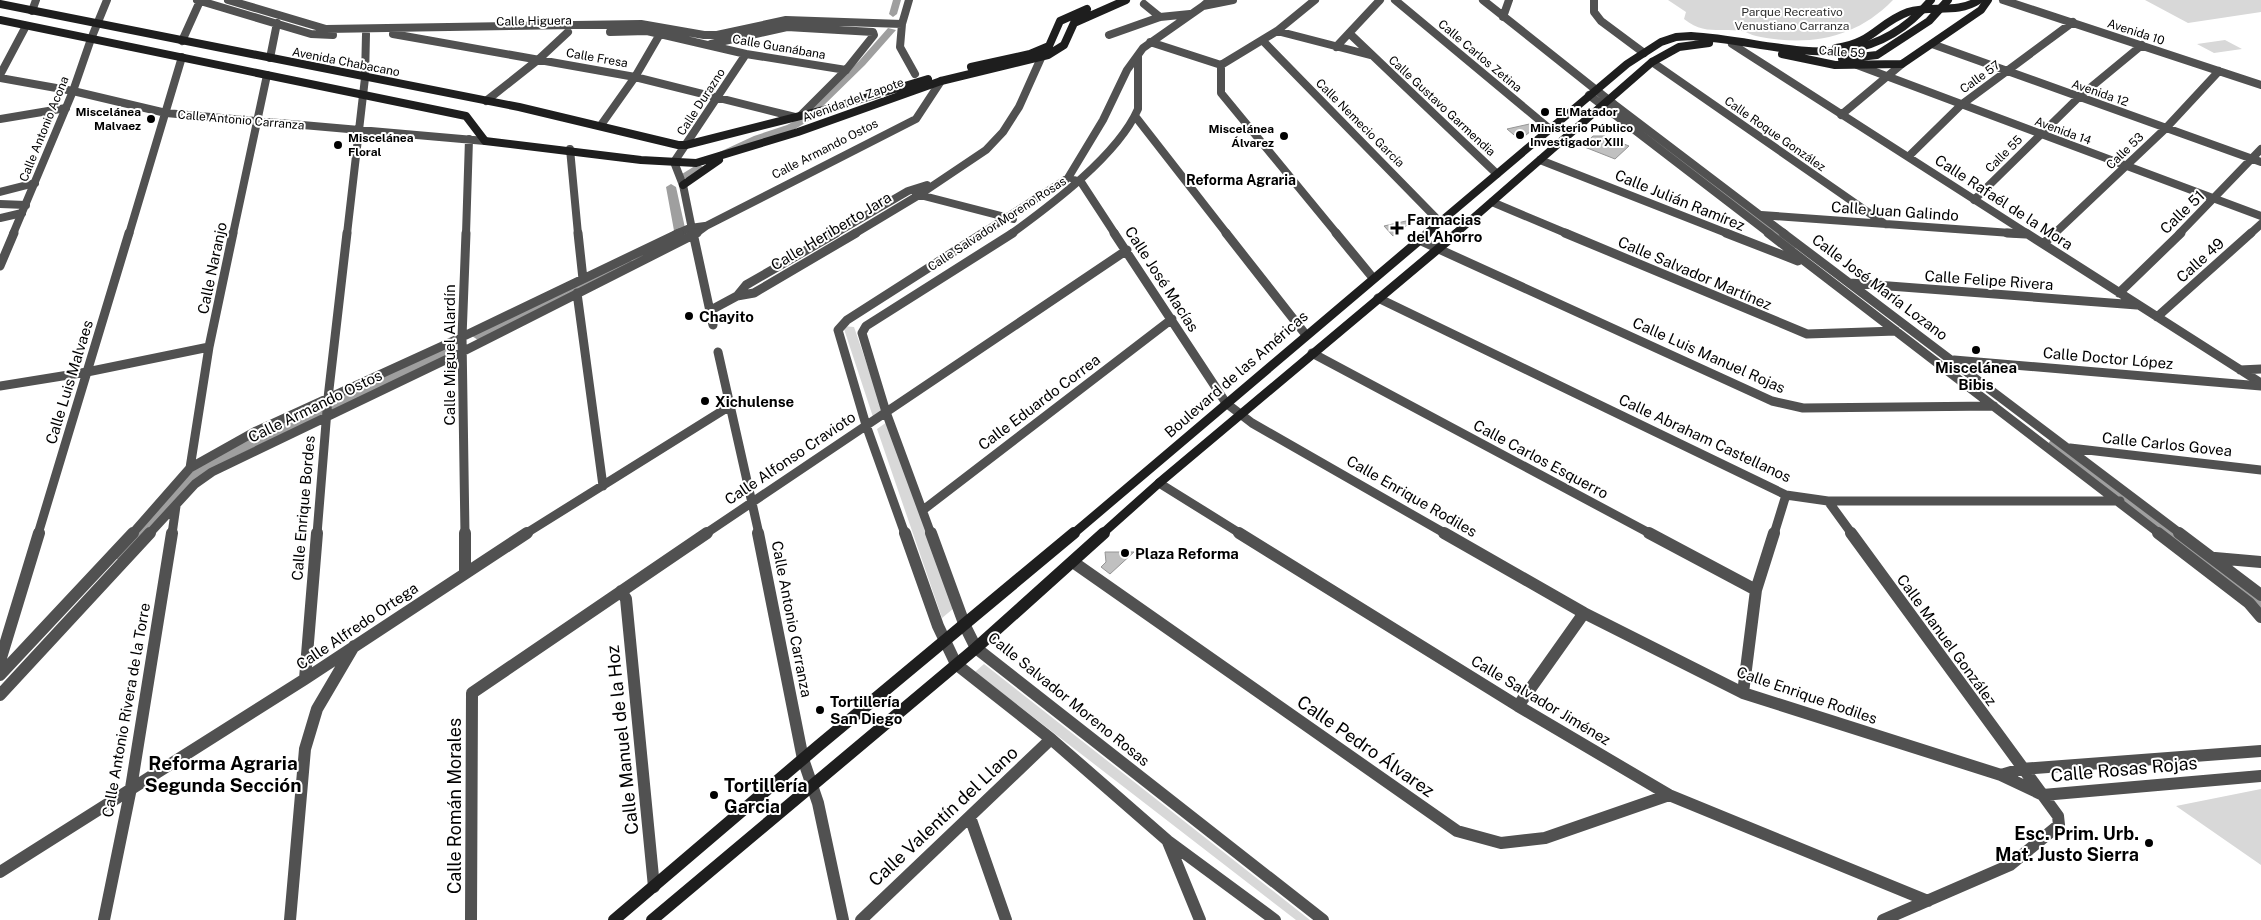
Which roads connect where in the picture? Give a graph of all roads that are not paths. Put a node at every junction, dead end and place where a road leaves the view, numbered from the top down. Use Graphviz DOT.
graph roads {
  1 [pos="36,0"];
  2 [pos="107,0"];
  3 [pos="199,0"];
  4 [pos="228,0"];
  5 [pos="908,0"];
  6 [pos="1111,0"];
  7 [pos="1126,0"];
  8 [pos="1232,0"];
  9 [pos="1315,0"];
  10 [pos="1380,0"];
  11 [pos="1395,0"];
  12 [pos="1483,0"];
  13 [pos="1510,0"];
  14 [pos="1594,0"];
  15 [pos="1931,0"];
  16 [pos="1948,0"];
  17 [pos="1979,0"];
  18 [pos="1988,0"];
  19 [pos="2003,0"];
  20 [pos="1212,1"];
  21 [pos="0,4"];
  22 [pos="1144,4"];
  23 [pos="32,11"];
  24 [pos="1191,14"];
  25 [pos="1160,17"];
  26 [pos="1503,17"];
  27 [pos="0,20"];
  28 [pos="2072,22"];
  29 [pos="97,23"];
  30 [pos="277,23"];
  31 [pos="902,24"];
  32 [pos="26,26"];
  33 [pos="1277,31"];
  34 [pos="568,32"];
  35 [pos="1349,33"];
  36 [pos="366,34"];
  37 [pos="393,34"];
  38 [pos="660,34"];
  39 [pos="1109,36"];
  40 [pos="91,39"];
  41 [pos="182,41"];
  42 [pos="1262,41"];
  43 [pos="1150,42"];
  44 [pos="1732,44"];
  45 [pos="1932,44"];
  46 [pos="709,45"];
  47 [pos="1759,45"];
  48 [pos="2142,45"];
  49 [pos="1336,47"];
  50 [pos="1644,53"];
  51 [pos="746,54"];
  52 [pos="1782,54"];
  53 [pos="1371,55"];
  54 [pos="1138,56"];
  55 [pos="182,57"];
  56 [pos="270,58"];
  57 [pos="1041,58"];
  58 [pos="539,59"];
  59 [pos="1652,62"];
  60 [pos="1902,64"];
  61 [pos="1221,65"];
  62 [pos="1857,65"];
  63 [pos="846,70"];
  64 [pos="2219,71"];
  65 [pos="2007,72"];
  66 [pos="914,74"];
  67 [pos="267,75"];
  68 [pos="1886,76"];
  69 [pos="0,77"];
  70 [pos="635,77"];
  71 [pos="365,78"];
  72 [pos="941,81"];
  73 [pos="2261,86"];
  74 [pos="1596,90"];
  75 [pos="73,91"];
  76 [pos="363,94"];
  77 [pos="1589,95"];
  78 [pos="2079,97"];
  79 [pos="717,98"];
  80 [pos="486,101"];
  81 [pos="1606,103"];
  82 [pos="1961,105"];
  83 [pos="66,108"];
  84 [pos="166,113"];
  85 [pos="1842,115"];
  86 [pos="798,116"];
  87 [pos="1135,116"];
  88 [pos="0,119"];
  89 [pos="258,122"];
  90 [pos="601,125"];
  91 [pos="2166,128"];
  92 [pos="1550,129"];
  93 [pos="358,130"];
  94 [pos="2040,134"];
  95 [pos="469,139"];
  96 [pos="485,141"];
  97 [pos="686,145"];
  98 [pos="570,149"];
  99 [pos="2261,149"];
  100 [pos="724,156"];
  101 [pos="1908,157"];
  102 [pos="2252,159"];
  103 [pos="1540,160"];
  104 [pos="674,162"];
  105 [pos="2261,162"];
  106 [pos="2126,166"];
  107 [pos="1497,174"];
  108 [pos="1068,178"];
  109 [pos="935,182"];
  110 [pos="1081,182"];
  111 [pos="35,183"];
  112 [pos="682,185"];
  113 [pos="4,191"];
  114 [pos="908,191"];
  115 [pos="919,195"];
  116 [pos="2216,199"];
  117 [pos="1974,200"];
  118 [pos="1492,202"];
  119 [pos="1,204"];
  120 [pos="24,209"];
  121 [pos="1760,215"];
  122 [pos="2261,216"];
  123 [pos="0,218"];
  124 [pos="1009,218"];
  125 [pos="1440,222"];
  126 [pos="1025,223"];
  127 [pos="1885,224"];
  128 [pos="2261,224"];
  129 [pos="691,232"];
  130 [pos="2028,234"];
  131 [pos="1419,240"];
  132 [pos="2043,244"];
  133 [pos="1438,249"];
  134 [pos="1127,250"];
  135 [pos="0,266"];
  136 [pos="1810,266"];
  137 [pos="1373,278"];
  138 [pos="583,279"];
  139 [pos="1850,283"];
  140 [pos="1838,286"];
  141 [pos="2119,292"];
  142 [pos="577,293"];
  143 [pos="737,296"];
  144 [pos="1378,298"];
  145 [pos="2138,305"];
  146 [pos="711,310"];
  147 [pos="858,313"];
  148 [pos="2157,317"];
  149 [pos="1172,319"];
  150 [pos="873,321"];
  151 [pos="714,325"];
  152 [pos="1896,331"];
  153 [pos="1306,335"];
  154 [pos="462,337"];
  155 [pos="209,347"];
  156 [pos="462,352"];
  157 [pos="718,352"];
  158 [pos="1312,353"];
  159 [pos="1953,360"];
  160 [pos="2261,369"];
  161 [pos="2240,370"];
  162 [pos="87,372"];
  163 [pos="2261,385"];
  164 [pos="0,386"];
  165 [pos="328,398"];
  166 [pos="2006,401"];
  167 [pos="1226,403"];
  168 [pos="730,406"];
  169 [pos="1992,406"];
  170 [pos="886,412"];
  171 [pos="1240,415"];
  172 [pos="327,417"];
  173 [pos="866,425"];
  174 [pos="2069,448"];
  175 [pos="190,468"];
  176 [pos="2261,470"];
  177 [pos="1160,483"];
  178 [pos="603,486"];
  179 [pos="1786,495"];
  180 [pos="2125,499"];
  181 [pos="752,502"];
  182 [pos="1828,502"];
  183 [pos="176,505"];
  184 [pos="924,510"];
  185 [pos="2214,558"];
  186 [pos="1073,562"];
  187 [pos="2261,562"];
  188 [pos="465,572"];
  189 [pos="1756,590"];
  190 [pos="620,591"];
  191 [pos="2261,595"];
  192 [pos="1584,613"];
  193 [pos="2261,617"];
  194 [pos="965,626"];
  195 [pos="38,634"];
  196 [pos="56,636"];
  197 [pos="945,642"];
  198 [pos="356,643"];
  199 [pos="976,648"];
  200 [pos="0,661"];
  201 [pos="956,664"];
  202 [pos="0,675"];
  203 [pos="305,679"];
  204 [pos="472,693"];
  205 [pos="1743,693"];
  206 [pos="0,695"];
  207 [pos="1518,706"];
  208 [pos="1052,739"];
  209 [pos="2261,751"];
  210 [pos="803,759"];
  211 [pos="2021,769"];
  212 [pos="2001,774"];
  213 [pos="2261,776"];
  214 [pos="812,784"];
  215 [pos="131,788"];
  216 [pos="2043,794"];
  217 [pos="1669,795"];
  218 [pos="970,817"];
  219 [pos="1168,841"];
  220 [pos="0,872"];
  221 [pos="654,886"];
  222 [pos="1928,902"];
  223 [pos="104,920"];
  224 [pos="290,920"];
  225 [pos="471,920"];
  226 [pos="614,920"];
  227 [pos="652,920"];
  228 [pos="843,920"];
  229 [pos="861,920"];
  230 [pos="1006,920"];
  231 [pos="1200,920"];
  232 [pos="1275,920"];
  233 [pos="1323,920"];
  234 [pos="1883,920"];
  1 -- 23 [label="street"];
  2 -- 29 [label="street, Calle Antonio Acona"];
  3 -- 30 [label="street, Calle Higuera"];
  3 -- 41 [label="street"];
  4 -- 31 [label="street, Calle Higuera"];
  5 -- 31 [label="street"];
  6 -- 86 [label="main road, Avenida del Zapote"];
  7 -- 57 [label="main road, Avenida del Zapote"];
  8 -- 20 [label="street"];
  9 -- 33 [label="street"];
  10 -- 35 [label="street"];
  11 -- 92 [label="street, Calle Carlos Zetina"];
  12 -- 26 [label="street, Calle José María Lozano"];
  13 -- 26 [label="street"];
  14 -- 50 [label="street"];
  15 -- 47 [label="main road, Boulevard de las Américas"];
  16 -- 52 [label="main road"];
  17 -- 47 [label="main road, bridge"];
  18 -- 45 [label="main road"];
  19 -- 28 [label="street, Avenida 10"];
  20 -- 24 [label="street, Calle Salvador Moreno Rosas"];
  21 -- 23 [label="main road, Avenida Chabacano"];
  22 -- 25 [label="street"];
  23 -- 29 [label="main road, Avenida Chabacano"];
  24 -- 25 [label="street"];
  24 -- 43 [label="street, Calle Salvador Moreno Rosas"];
  25 -- 39 [label="street"];
  26 -- 74 [label="street, Calle José María Lozano"];
  27 -- 32 [label="main road, Avenida Chabacano"];
  28 -- 48 [label="street, Avenida 10"];
  28 -- 65 [label="street, Calle 57"];
  29 -- 40 [label="street, Calle Antonio Acona"];
  29 -- 41 [label="main road, Avenida Chabacano"];
  30 -- 36 [label="street, Calle Higuera"];
  30 -- 56 [label="street"];
  31 -- 66 [label="street"];
  32 -- 40 [label="main road, Avenida Chabacano"];
  32 -- 69 [label="street"];
  33 -- 42 [label="street"];
  33 -- 49 [label="street, Calle Gustavo Garmendia"];
  34 -- 37 [label="street, Calle Higuera"];
  34 -- 38 [label="street, Calle Higuera"];
  34 -- 58 [label="street"];
  35 -- 49 [label="street"];
  35 -- 53 [label="street, Calle Gustavo Garmendia"];
  36 -- 37 [label="street, Calle Higuera"];
  36 -- 71 [label="street, Calle Enrique Bordes"];
  37 -- 58 [label="street, Calle Fresa"];
  38 -- 46 [label="street, Calle Higuera"];
  38 -- 70 [label="street"];
  40 -- 55 [label="main road, Avenida Chabacano"];
  40 -- 75 [label="street, Calle Antonio Acona"];
  41 -- 56 [label="main road, Avenida Chabacano"];
  42 -- 61 [label="street"];
  42 -- 125 [label="street, Calle Nemecio García"];
  43 -- 54 [label="street, Calle Salvador Moreno Rosas"];
  43 -- 61 [label="street"];
  44 -- 52 [label="main road"];
  44 -- 59 [label="main road"];
  44 -- 85 [label="street, Calle Rafaél de la Mora"];
  45 -- 60 [label="main road"];
  45 -- 65 [label="street, Avenida 12"];
  46 -- 51 [label="street, Calle Guanábana"];
  46 -- 63 [label="street, Calle Higuera"];
  47 -- 50 [label="main road, Boulevard de las Américas"];
  48 -- 64 [label="street, Avenida 10"];
  48 -- 78 [label="street, Calle 55"];
  49 -- 53 [label="street, Calle Gustavo Garmendia"];
  50 -- 74 [label="main road, Boulevard de las Américas"];
  51 -- 63 [label="street, Calle Guanábana"];
  51 -- 79 [label="street, Calle Durazno"];
  52 -- 62 [label="main road, Calle 59"];
  53 -- 107 [label="street, Calle Gustavo Garmendia"];
  54 -- 87 [label="street"];
  54 -- 108 [label="street, Calle Salvador Moreno Rosas"];
  55 -- 67 [label="main road, Avenida Chabacano"];
  55 -- 84 [label="street, Calle Luis Malvaes"];
  56 -- 71 [label="main road, Avenida Chabacano"];
  57 -- 72 [label="main road, Avenida del Zapote"];
  57 -- 109 [label="street, Calle Heriberto Jara"];
  58 -- 70 [label="street, Calle Fresa"];
  58 -- 80 [label="street"];
  59 -- 81 [label="main road"];
  59 -- 127 [label="street, Calle Roque González"];
  60 -- 62 [label="main road, Calle 59"];
  60 -- 68 [label="street"];
  61 -- 137 [label="street"];
  62 -- 68 [label="street, Avenida 14"];
  63 -- 86 [label="street"];
  64 -- 73 [label="street, Avenida 10"];
  64 -- 91 [label="street, Calle 53"];
  65 -- 78 [label="street, Avenida 12"];
  65 -- 82 [label="street, Calle 57"];
  67 -- 76 [label="main road, Avenida Chabacano"];
  67 -- 89 [label="street, Calle Naranjo"];
  68 -- 82 [label="street, Avenida 14"];
  68 -- 85 [label="street"];
  69 -- 75 [label="street, Calle Antonio Carranza"];
  70 -- 79 [label="street, Calle Fresa"];
  70 -- 90 [label="street"];
  71 -- 76 [label="street, Calle Enrique Bordes"];
  71 -- 80 [label="main road, Avenida Chabacano"];
  72 -- 100 [label="main road, Avenida del Zapote"];
  72 -- 129 [label="street, Calle Armando Ostos"];
  74 -- 77 [label="main road, Boulevard de las Américas"];
  74 -- 81 [label="street, Calle José María Lozano"];
  75 -- 83 [label="street, Calle Antonio Acona"];
  75 -- 84 [label="street, Calle Antonio Carranza"];
  76 -- 93 [label="street, Calle Enrique Bordes"];
  76 -- 96 [label="main road, Avenida Chabacano"];
  77 -- 81 [label="street, Calle José María Lozano"];
  77 -- 92 [label="main road, Boulevard de las Américas"];
  78 -- 91 [label="street, Avenida 12"];
  78 -- 94 [label="street, Calle 55"];
  79 -- 86 [label="street, Calle Fresa"];
  79 -- 97 [label="street, Calle Durazno"];
  80 -- 90 [label="main road, Avenida Chabacano"];
  81 -- 103 [label="main road"];
  81 -- 121 [label="street, Calle José María Lozano"];
  81 -- 136 [label="street, Calle José María Lozano"];
  82 -- 94 [label="street, Avenida 14"];
  82 -- 101 [label="street, Calle 57"];
  83 -- 88 [label="street"];
  83 -- 111 [label="street, Calle Antonio Acona"];
  84 -- 89 [label="street, Calle Antonio Carranza"];
  84 -- 162 [label="street, Calle Luis Malvaes"];
  85 -- 101 [label="street, Calle Rafaél de la Mora"];
  86 -- 97 [label="main road, Avenida del Zapote"];
  87 -- 110 [label="street, Calle Salvador Moreno Rosas"];
  87 -- 153 [label="street"];
  89 -- 93 [label="street, Calle Antonio Carranza"];
  89 -- 155 [label="street, Calle Naranjo"];
  90 -- 97 [label="main road, Avenida Chabacano"];
  91 -- 102 [label="street, Avenida 12"];
  91 -- 106 [label="street, Calle 53"];
  92 -- 107 [label="main road, Boulevard de las Américas"];
  93 -- 95 [label="street, Calle Antonio Carranza"];
  93 -- 165 [label="street, Calle Enrique Bordes"];
  94 -- 106 [label="street, Avenida 14"];
  94 -- 117 [label="street, Calle 55"];
  95 -- 96 [label="street, Calle Antonio Carranza"];
  95 -- 154 [label="street, Calle Miguel Alardín"];
  96 -- 98 [label="main road"];
  97 -- 104 [label="street, Calle Durazno"];
  98 -- 104 [label="main road"];
  98 -- 138 [label="street"];
  99 -- 102 [label="street, Calle 51"];
  100 -- 104 [label="main road, Avenida del Zapote"];
  100 -- 112 [label="main road"];
  101 -- 117 [label="street, Calle Rafaél de la Mora"];
  102 -- 105 [label="street, Avenida 12"];
  102 -- 116 [label="street, Calle 51"];
  103 -- 118 [label="main road"];
  103 -- 136 [label="street, Calle Julián Ramírez"];
  104 -- 112 [label="street"];
  106 -- 116 [label="street, Avenida 14"];
  106 -- 132 [label="street, Calle 53"];
  107 -- 125 [label="main road, Boulevard de las Américas"];
  108 -- 110 [label="street"];
  108 -- 124 [label="street, Calle Salvador Moreno Rosas"];
  109 -- 114 [label="street, Calle Heriberto Jara"];
  109 -- 115 [label="street, Calle Heriberto Jara"];
  110 -- 126 [label="street, Calle Salvador Moreno Rosas"];
  110 -- 134 [label="street, Calle José Macías"];
  111 -- 113 [label="street"];
  111 -- 120 [label="street, Calle Antonio Acona"];
  112 -- 129 [label="street"];
  113 -- 119 [label="street"];
  114 -- 115 [label="street"];
  114 -- 143 [label="street, Calle Heriberto Jara"];
  115 -- 124 [label="street"];
  115 -- 143 [label="street, Calle Heriberto Jara"];
  116 -- 122 [label="street, Avenida 14"];
  116 -- 141 [label="street, Calle 51"];
  117 -- 130 [label="street, Calle Rafaél de la Mora"];
  118 -- 133 [label="main road"];
  118 -- 152 [label="street, Calle Salvador Martínez"];
  119 -- 120 [label="street"];
  120 -- 123 [label="street"];
  120 -- 135 [label="street, Calle Antonio Acona"];
  121 -- 127 [label="street, Calle Juan Galindo"];
  121 -- 139 [label="street, Calle José María Lozano"];
  124 -- 126 [label="street"];
  124 -- 147 [label="street, Calle Salvador Moreno Rosas"];
  125 -- 131 [label="main road, Boulevard de las Américas"];
  126 -- 150 [label="street, Calle Salvador Moreno Rosas"];
  127 -- 130 [label="street, Calle Juan Galindo"];
  128 -- 148 [label="street, Calle 49"];
  129 -- 138 [label="street, Calle Armando Ostos"];
  129 -- 142 [label="street, Calle Armando Ostos"];
  129 -- 146 [label="street"];
  130 -- 132 [label="street, Calle Rafaél de la Mora"];
  131 -- 133 [label="street, Calle Luis Manuel Rojas"];
  131 -- 137 [label="main road, Boulevard de las Américas"];
  132 -- 141 [label="street, Calle Rafaél de la Mora"];
  133 -- 144 [label="main road"];
  133 -- 169 [label="street, Calle Luis Manuel Rojas"];
  134 -- 149 [label="street, Calle José Macías"];
  134 -- 170 [label="street, Calle Alfonso Cravioto"];
  136 -- 140 [label="street, Calle José María Lozano"];
  137 -- 153 [label="main road, Boulevard de las Américas"];
  138 -- 154 [label="street, Calle Armando Ostos"];
  139 -- 140 [label="street, Calle Felipe Rivera"];
  139 -- 145 [label="street, Calle Felipe Rivera"];
  139 -- 159 [label="street, Calle José María Lozano"];
  140 -- 152 [label="street, Calle José María Lozano"];
  141 -- 145 [label="street, Calle Rafaél de la Mora"];
  142 -- 156 [label="street, Calle Armando Ostos"];
  142 -- 178 [label="street"];
  143 -- 146 [label="street, Calle Heriberto Jara"];
  144 -- 158 [label="main road"];
  144 -- 179 [label="street, Calle Abraham Castellanos"];
  145 -- 148 [label="street, Calle Rafaél de la Mora"];
  146 -- 151 [label="street"];
  147 -- 150 [label="street"];
  147 -- 173 [label="street, Calle Salvador Moreno Rosas"];
  148 -- 161 [label="street, Calle Rafaél de la Mora"];
  149 -- 167 [label="street, Calle José Macías"];
  149 -- 184 [label="street, Calle Eduardo Correa"];
  150 -- 170 [label="street, Calle Salvador Moreno Rosas"];
  152 -- 169 [label="street, Calle José María Lozano"];
  153 -- 167 [label="main road, Boulevard de las Américas"];
  154 -- 156 [label="street, Calle Miguel Alardín"];
  154 -- 165 [label="street, Calle Armando Ostos"];
  155 -- 162 [label="street"];
  155 -- 175 [label="street, Calle Naranjo"];
  156 -- 172 [label="street, Calle Armando Ostos"];
  156 -- 188 [label="street, Calle Miguel Alardín"];
  157 -- 168 [label="street, Calle Antonio Carranza"];
  158 -- 171 [label="main road"];
  158 -- 189 [label="street, Calle Carlos Esquerro"];
  159 -- 163 [label="street, Calle Doctor López"];
  159 -- 166 [label="street, Calle José María Lozano"];
  160 -- 161 [label="street"];
  161 -- 163 [label="street, Calle Rafaél de la Mora"];
  162 -- 164 [label="street"];
  162 -- 200 [label="street, Calle Luis Malvaes"];
  165 -- 172 [label="street, Calle Enrique Bordes"];
  165 -- 175 [label="street, Calle Armando Ostos"];
  166 -- 169 [label="street, Calle Luis Manuel Rojas"];
  166 -- 174 [label="street, Calle José María Lozano"];
  167 -- 171 [label="street, Calle Enrique Rodiles"];
  167 -- 194 [label="main road, Boulevard de las Américas"];
  168 -- 178 [label="street, Calle Alfredo Ortega"];
  168 -- 181 [label="street, Calle Antonio Carranza"];
  169 -- 180 [label="street, Calle José María Lozano"];
  170 -- 173 [label="street, Calle Alfonso Cravioto"];
  170 -- 184 [label="street, Calle Salvador Moreno Rosas"];
  171 -- 177 [label="main road"];
  171 -- 192 [label="street, Calle Enrique Rodiles"];
  172 -- 183 [label="street, Calle Armando Ostos"];
  172 -- 203 [label="street, Calle Enrique Bordes"];
  173 -- 181 [label="street, Calle Alfonso Cravioto"];
  173 -- 197 [label="street, Calle Salvador Moreno Rosas"];
  174 -- 176 [label="street, Calle Carlos Govea"];
  174 -- 180 [label="street, Calle José María Lozano"];
  175 -- 195 [label="street, Calle Armando Ostos"];
  177 -- 186 [label="main road"];
  177 -- 207 [label="street, Calle Salvador Jiménez"];
  178 -- 188 [label="street, Calle Alfredo Ortega"];
  179 -- 182 [label="street, Calle Abraham Castellanos"];
  179 -- 189 [label="street"];
  180 -- 182 [label="street, Calle Abraham Castellanos"];
  180 -- 185 [label="street, Calle José María Lozano"];
  180 -- 193 [label="street, Calle José María Lozano"];
  181 -- 190 [label="street, Calle Alfonso Cravioto"];
  181 -- 210 [label="street, Calle Antonio Carranza"];
  182 -- 211 [label="street, Calle Manuel González"];
  183 -- 196 [label="street, Calle Armando Ostos"];
  183 -- 215 [label="street, Calle Antonio Rivera de la Torre"];
  184 -- 194 [label="street, Calle Salvador Moreno Rosas"];
  185 -- 187 [label="street"];
  185 -- 191 [label="street, Calle José María Lozano"];
  186 -- 199 [label="main road"];
  186 -- 217 [label="street, Calle Pedro Álvarez"];
  188 -- 198 [label="street, Calle Alfredo Ortega"];
  189 -- 205 [label="street"];
  190 -- 204 [label="street, Calle Alfonso Cravioto"];
  190 -- 221 [label="street, Calle Manuel de la Hoz"];
  192 -- 205 [label="street, Calle Enrique Rodiles"];
  192 -- 207 [label="street"];
  194 -- 197 [label="main road, Boulevard de las Américas"];
  194 -- 199 [label="street, Calle Salvador Moreno Rosas"];
  195 -- 196 [label="street"];
  195 -- 202 [label="street, Calle Armando Ostos"];
  196 -- 206 [label="street, Calle Armando Ostos"];
  197 -- 201 [label="street, Calle Salvador Moreno Rosas"];
  197 -- 210 [label="main road, Boulevard de las Américas"];
  198 -- 203 [label="street, Calle Alfredo Ortega"];
  198 -- 224 [label="street"];
  199 -- 201 [label="main road"];
  199 -- 233 [label="street, Calle Salvador Moreno Rosas"];
  201 -- 208 [label="street, Calle Salvador Moreno Rosas"];
  201 -- 214 [label="main road"];
  203 -- 215 [label="street, Calle Alfredo Ortega"];
  204 -- 225 [label="street, Calle Román Morales"];
  205 -- 212 [label="street, Calle Enrique Rodiles"];
  207 -- 217 [label="street, Calle Salvador Jiménez"];
  208 -- 218 [label="street, Calle Valentín del Llano"];
  208 -- 219 [label="street, Calle Salvador Moreno Rosas"];
  209 -- 211 [label="street, Calle Rosas Rojas"];
  210 -- 214 [label="street, Calle Antonio Carranza"];
  210 -- 221 [label="main road, Boulevard de las Américas"];
  211 -- 212 [label="street"];
  211 -- 216 [label="street, Calle Manuel González"];
  212 -- 216 [label="street, Calle Enrique Rodiles"];
  213 -- 216 [label="street, Calle Rosas Rojas"];
  214 -- 227 [label="main road"];
  214 -- 228 [label="street, Calle Antonio Carranza"];
  215 -- 220 [label="street, Calle Alfredo Ortega"];
  215 -- 223 [label="street, Calle Antonio Rivera de la Torre"];
  216 -- 222 [label="street, Calle Rosas Rojas"];
  217 -- 222 [label="street, Calle Salvador Jiménez"];
  218 -- 229 [label="street, Calle Valentín del Llano"];
  218 -- 230 [label="street"];
  219 -- 231 [label="street"];
  219 -- 232 [label="street, Calle Salvador Moreno Rosas"];
  221 -- 226 [label="main road, Boulevard de las Américas"];
  222 -- 234 [label="street, Calle Rosas Rojas"];
}
